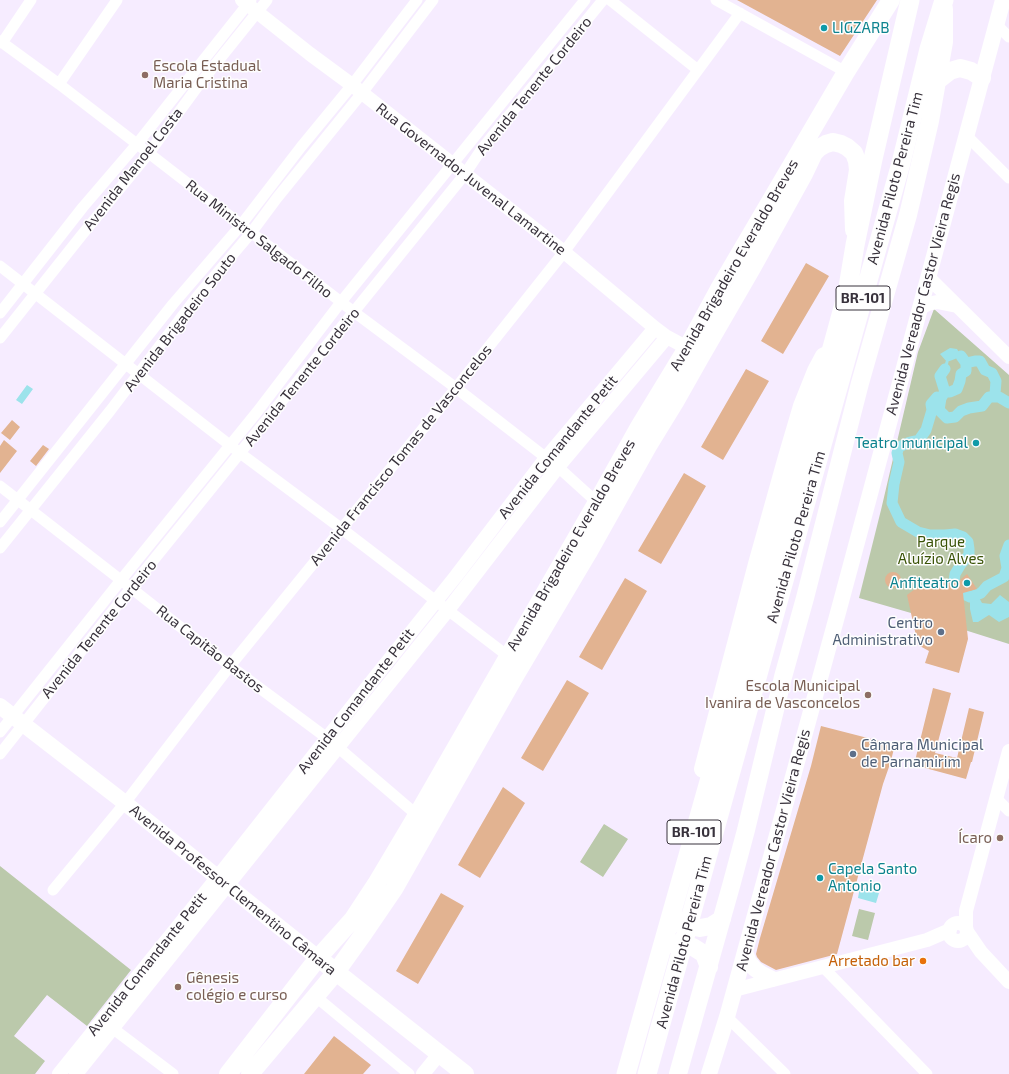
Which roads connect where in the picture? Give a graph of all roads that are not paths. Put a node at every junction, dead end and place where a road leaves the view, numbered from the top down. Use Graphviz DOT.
graph roads {
  1 [pos="31,0"];
  2 [pos="117,0"];
  3 [pos="267,0"];
  4 [pos="417,0"];
  5 [pos="433,0"];
  6 [pos="585,0"];
  7 [pos="603,0"];
  8 [pos="610,0"];
  9 [pos="716,0"];
  10 [pos="891,0"];
  11 [pos="910,0"];
  12 [pos="944,0"];
  13 [pos="1003,0"];
  14 [pos="249,4"];
  15 [pos="740,13"];
  16 [pos="996,24"];
  17 [pos="1009,37"];
  18 [pos="1,42"];
  19 [pos="698,70"];
  20 [pos="846,72"];
  21 [pos="982,78"];
  22 [pos="936,82"];
  23 [pos="59,84"];
  24 [pos="357,89"];
  25 [pos="966,135"];
  26 [pos="138,144"];
  27 [pos="149,153"];
  28 [pos="452,164"];
  29 [pos="465,174"];
  30 [pos="1009,178"];
  31 [pos="241,225"];
  32 [pos="252,233"];
  33 [pos="855,245"];
  34 [pos="564,252"];
  35 [pos="0,266"];
  36 [pos="928,277"];
  37 [pos="22,284"];
  38 [pos="35,293"];
  39 [pos="341,302"];
  40 [pos="958,306"];
  41 [pos="920,308"];
  42 [pos="354,312"];
  43 [pos="0,313"];
  44 [pos="655,328"];
  45 [pos="667,337"];
  46 [pos="0,338"];
  47 [pos="833,344"];
  48 [pos="694,352"];
  49 [pos="1009,357"];
  50 [pos="125,364"];
  51 [pos="138,374"];
  52 [pos="456,388"];
  53 [pos="229,445"];
  54 [pos="240,453"];
  55 [pos="546,458"];
  56 [pos="558,468"];
  57 [pos="0,486"];
  58 [pos="17,500"];
  59 [pos="597,502"];
  60 [pos="31,511"];
  61 [pos="611,514"];
  62 [pos="0,522"];
  63 [pos="342,529"];
  64 [pos="0,548"];
  65 [pos="121,580"];
  66 [pos="132,588"];
  67 [pos="771,593"];
  68 [pos="435,601"];
  69 [pos="448,610"];
  70 [pos="514,661"];
  71 [pos="230,666"];
  72 [pos="376,676"];
  73 [pos="388,685"];
  74 [pos="0,706"];
  75 [pos="18,720"];
  76 [pos="0,732"];
  77 [pos="327,738"];
  78 [pos="338,747"];
  79 [pos="1009,751"];
  80 [pos="0,754"];
  81 [pos="996,798"];
  82 [pos="125,803"];
  83 [pos="1009,811"];
  84 [pos="417,815"];
  85 [pos="222,882"];
  86 [pos="53,890"];
  87 [pos="667,909"];
  88 [pos="722,919"];
  89 [pos="958,932"];
  90 [pos="745,952"];
  91 [pos="655,953"];
  92 [pos="318,958"];
  93 [pos="822,966"];
  94 [pos="709,967"];
  95 [pos="336,972"];
  96 [pos="772,979"];
  97 [pos="1009,982"];
  98 [pos="734,990"];
  99 [pos="315,996"];
  100 [pos="727,1017"];
  101 [pos="107,1024"];
  102 [pos="440,1053"];
  103 [pos="59,1074"];
  104 [pos="76,1074"];
  105 [pos="173,1074"];
  106 [pos="228,1074"];
  107 [pos="250,1074"];
  108 [pos="409,1074"];
  109 [pos="423,1074"];
  110 [pos="465,1074"];
  111 [pos="621,1074"];
  112 [pos="626,1074"];
  113 [pos="647,1074"];
  114 [pos="678,1074"];
  115 [pos="709,1074"];
  116 [pos="785,1074"];
  117 [pos="927,1074"];
  1 -- 18 [label="street"];
  2 -- 23 [label="street"];
  3 -- 14 [label="street, Avenida Manoel Costa"];
  4 -- 24 [label="street, Avenida Brigadeiro Souto"];
  5 -- 24 [label="street, Avenida Brigadeiro Souto"];
  6 -- 28 [label="street, Avenida Tenente Cordeiro"];
  7 -- 29 [label="street, Avenida Tenente Cordeiro"];
  8 -- 19 [label="street"];
  9 -- 15 [label="street"];
  10 -- 20 [label="main road, Avenida Brigadeiro Everaldo Breves"];
  11 -- 33 [label="highway, Avenida Piloto Pereira Tim / BR-101"];
  12 -- 22 [label="main road"];
  12 -- 67 [label="highway, Avenida Piloto Pereira Tim / BR-101"];
  13 -- 16 [label="main road, Avenida Vereador Castor Vieira Regis"];
  14 -- 24 [label="street, Rua Governador Juvenal Lamartine"];
  14 -- 26 [label="street, Avenida Manoel Costa"];
  14 -- 27 [label="street, Avenida Manoel Costa"];
  15 -- 19 [label="street, Avenida Francisco Tomas de Vasconcelos"];
  15 -- 20 [label="street"];
  16 -- 17 [label="street"];
  16 -- 21 [label="main road, Avenida Vereador Castor Vieira Regis"];
  18 -- 23 [label="street, Rua Ministro Salgado Filho"];
  19 -- 34 [label="street, Avenida Francisco Tomas de Vasconcelos"];
  20 -- 48 [label="main road, Avenida Brigadeiro Everaldo Breves"];
  21 -- 22 [label="main road"];
  21 -- 25 [label="main road, Avenida Vereador Castor Vieira Regis"];
  22 -- 88 [label="main road"];
  23 -- 26 [label="street, Rua Ministro Salgado Filho"];
  24 -- 28 [label="street, Rua Governador Juvenal Lamartine"];
  24 -- 31 [label="street, Avenida Brigadeiro Souto"];
  24 -- 32 [label="street, Avenida Brigadeiro Souto"];
  25 -- 30 [label="street"];
  25 -- 36 [label="main road, Avenida Vereador Castor Vieira Regis"];
  26 -- 27 [label="street, Rua Ministro Salgado Filho"];
  26 -- 37 [label="street, Avenida Manoel Costa"];
  27 -- 31 [label="street, Rua Ministro Salgado Filho"];
  27 -- 38 [label="street, Avenida Manoel Costa"];
  28 -- 29 [label="street, Rua Governador Juvenal Lamartine"];
  28 -- 39 [label="street, Avenida Tenente Cordeiro"];
  29 -- 34 [label="street, Rua Governador Juvenal Lamartine"];
  29 -- 42 [label="street, Avenida Tenente Cordeiro"];
  31 -- 32 [label="street, Rua Ministro Salgado Filho"];
  31 -- 50 [label="street, Avenida Brigadeiro Souto"];
  32 -- 39 [label="street, Rua Ministro Salgado Filho"];
  32 -- 51 [label="street, Avenida Brigadeiro Souto"];
  33 -- 47 [label="highway, Avenida Piloto Pereira Tim / BR-101"];
  33 -- 48 [label="main road, Avenida Brigadeiro Everaldo Breves"];
  34 -- 44 [label="street, Rua Governador Juvenal Lamartine"];
  34 -- 52 [label="street, Avenida Francisco Tomas de Vasconcelos"];
  35 -- 37 [label="street"];
  36 -- 40 [label="street"];
  36 -- 41 [label="main road, Avenida Vereador Castor Vieira Regis"];
  37 -- 38 [label="street"];
  37 -- 43 [label="street, Avenida Manoel Costa"];
  38 -- 46 [label="street, Avenida Manoel Costa"];
  38 -- 50 [label="street"];
  39 -- 42 [label="street, Rua Ministro Salgado Filho"];
  39 -- 53 [label="street, Avenida Tenente Cordeiro"];
  40 -- 41 [label="street"];
  40 -- 49 [label="street"];
  41 -- 90 [label="main road, Avenida Vereador Castor Vieira Regis"];
  42 -- 52 [label="street, Rua Ministro Salgado Filho"];
  42 -- 54 [label="street, Avenida Tenente Cordeiro"];
  44 -- 45 [label="street, Rua Governador Juvenal Lamartine"];
  44 -- 55 [label="street, Avenida Comandante Petit"];
  45 -- 48 [label="street, Rua Governador Juvenal Lamartine"];
  45 -- 56 [label="street, Avenida Comandante Petit"];
  47 -- 67 [label="highway, Avenida Piloto Pereira Tim / BR-101"];
  47 -- 87 [label="main road"];
  48 -- 59 [label="main road, Avenida Brigadeiro Everaldo Breves"];
  48 -- 61 [label="main road, Avenida Brigadeiro Everaldo Breves"];
  50 -- 51 [label="street"];
  50 -- 58 [label="street, Avenida Brigadeiro Souto"];
  51 -- 53 [label="street"];
  51 -- 60 [label="street, Avenida Brigadeiro Souto"];
  52 -- 55 [label="street, Rua Ministro Salgado Filho"];
  52 -- 63 [label="street, Avenida Francisco Tomas de Vasconcelos"];
  53 -- 54 [label="street"];
  53 -- 65 [label="street, Avenida Tenente Cordeiro"];
  54 -- 63 [label="street"];
  54 -- 66 [label="street, Avenida Tenente Cordeiro"];
  55 -- 56 [label="street, Rua Ministro Salgado Filho"];
  55 -- 68 [label="street, Avenida Comandante Petit"];
  56 -- 59 [label="street, Rua Ministro Salgado Filho"];
  56 -- 69 [label="street, Avenida Comandante Petit"];
  57 -- 58 [label="street, Rua Capitão Bastos"];
  58 -- 60 [label="street, Rua Capitão Bastos"];
  58 -- 62 [label="street, Avenida Brigadeiro Souto"];
  59 -- 61 [label="street, Rua Ministro Salgado Filho"];
  59 -- 70 [label="main road, Avenida Brigadeiro Everaldo Breves"];
  60 -- 64 [label="street, Avenida Brigadeiro Souto"];
  60 -- 65 [label="street, Rua Capitão Bastos"];
  61 -- 70 [label="main road, Avenida Brigadeiro Everaldo Breves"];
  63 -- 68 [label="street"];
  63 -- 71 [label="street, Avenida Francisco Tomas de Vasconcelos"];
  65 -- 66 [label="street, Rua Capitão Bastos"];
  65 -- 75 [label="street, Avenida Tenente Cordeiro"];
  66 -- 71 [label="street, Rua Capitão Bastos"];
  66 -- 75 [label="street, Avenida Tenente Cordeiro"];
  67 -- 112 [label="highway, Avenida Piloto Pereira Tim / BR-101"];
  67 -- 113 [label="highway, Avenida Piloto Pereira Tim / BR-101"];
  68 -- 69 [label="street"];
  68 -- 72 [label="street, Avenida Comandante Petit"];
  69 -- 70 [label="street"];
  69 -- 73 [label="street, Avenida Comandante Petit"];
  70 -- 84 [label="main road, Avenida Brigadeiro Everaldo Breves"];
  70 -- 95 [label="main road, Avenida Brigadeiro Everaldo Breves"];
  71 -- 77 [label="street, Rua Capitão Bastos"];
  71 -- 82 [label="street, Avenida Francisco Tomas de Vasconcelos"];
  72 -- 73 [label="street"];
  72 -- 77 [label="street, Avenida Comandante Petit"];
  73 -- 78 [label="street, Avenida Comandante Petit"];
  74 -- 75 [label="main road, Avenida Professor Clementino Câmara"];
  75 -- 76 [label="street, Avenida Tenente Cordeiro"];
  75 -- 80 [label="street, Avenida Tenente Cordeiro"];
  75 -- 82 [label="main road, Avenida Professor Clementino Câmara"];
  77 -- 78 [label="street, Rua Capitão Bastos"];
  77 -- 85 [label="street, Avenida Comandante Petit"];
  78 -- 84 [label="street, Rua Capitão Bastos"];
  78 -- 85 [label="street, Avenida Comandante Petit"];
  79 -- 81 [label="street"];
  81 -- 83 [label="street"];
  81 -- 89 [label="street"];
  82 -- 85 [label="main road, Avenida Professor Clementino Câmara"];
  82 -- 86 [label="street, Avenida Francisco Tomas de Vasconcelos"];
  84 -- 92 [label="main road, Avenida Brigadeiro Everaldo Breves"];
  85 -- 92 [label="main road, Avenida Professor Clementino Câmara"];
  85 -- 101 [label="street, Avenida Comandante Petit"];
  87 -- 88 [label="main road"];
  87 -- 91 [label="main road"];
  88 -- 94 [label="main road"];
  89 -- 93 [label="street"];
  89 -- 97 [label="street"];
  90 -- 96 [label="main road"];
  90 -- 98 [label="main road, Avenida Vereador Castor Vieira Regis"];
  91 -- 94 [label="main road"];
  91 -- 111 [label="main road"];
  92 -- 95 [label="main road, Avenida Professor Clementino Câmara"];
  92 -- 106 [label="main road, Avenida Brigadeiro Everaldo Breves"];
  93 -- 96 [label="street"];
  93 -- 117 [label="street"];
  94 -- 114 [label="main road"];
  95 -- 99 [label="main road, Avenida Brigadeiro Everaldo Breves"];
  95 -- 102 [label="main road, Avenida Professor Clementino Câmara"];
  96 -- 98 [label="street"];
  98 -- 100 [label="main road, Avenida Vereador Castor Vieira Regis"];
  99 -- 107 [label="main road, Avenida Brigadeiro Everaldo Breves"];
  99 -- 108 [label="street"];
  100 -- 115 [label="main road, Avenida Vereador Castor Vieira Regis"];
  100 -- 116 [label="street"];
  101 -- 103 [label="street, Avenida Comandante Petit"];
  101 -- 104 [label="street, Avenida Comandante Petit"];
  101 -- 105 [label="street"];
  102 -- 109 [label="street"];
  102 -- 110 [label="main road, Avenida Professor Clementino Câmara"];
}
